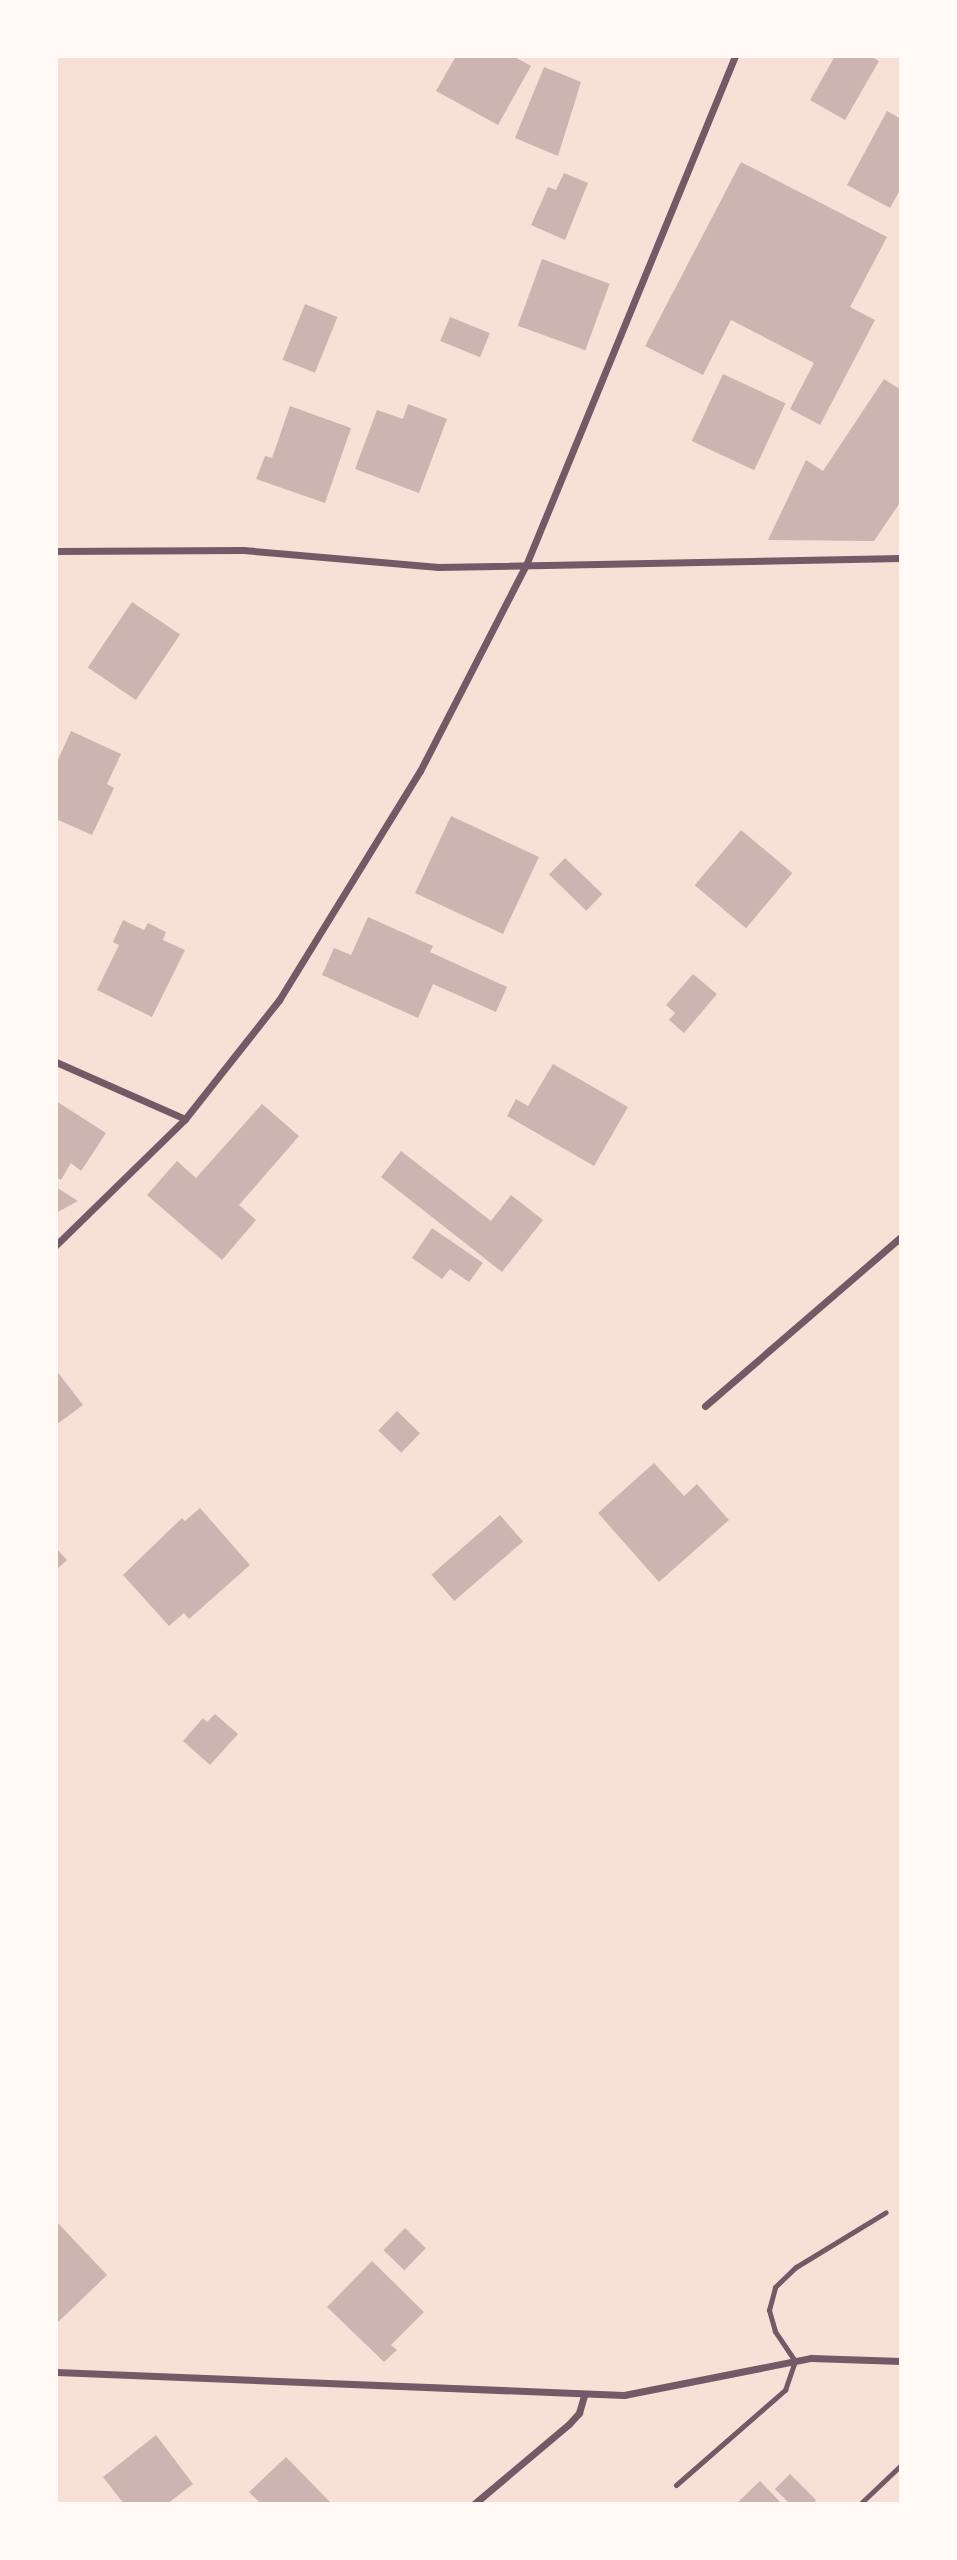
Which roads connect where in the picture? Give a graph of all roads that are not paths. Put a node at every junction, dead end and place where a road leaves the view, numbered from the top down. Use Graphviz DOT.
graph roads {
  1 [pos="724,56"];
  2 [pos="734,58"];
  3 [pos="56,551"];
  4 [pos="901,558"];
  5 [pos="526,565"];
  6 [pos="56,1062"];
  7 [pos="186,1119"];
  8 [pos="901,1237"];
  9 [pos="56,1245"];
  10 [pos="705,1406"];
  11 [pos="886,2212"];
  12 [pos="796,2361"];
  13 [pos="901,2361"];
  14 [pos="56,2372"];
  15 [pos="584,2395"];
  16 [pos="901,2465"];
  17 [pos="676,2485"];
  18 [pos="474,2504"];
  19 [pos="860,2504"];
  1 -- 2 [label="street"];
  2 -- 5 [label="street"];
  3 -- 5 [label="street"];
  4 -- 5 [label="street"];
  5 -- 7 [label="street"];
  6 -- 7 [label="street"];
  7 -- 9 [label="street"];
  8 -- 10 [label="street"];
  11 -- 12 [label="lane"];
  12 -- 13 [label="street"];
  12 -- 15 [label="street"];
  12 -- 17 [label="lane"];
  14 -- 15 [label="street"];
  15 -- 18 [label="street"];
  16 -- 19 [label="lane"];
}
